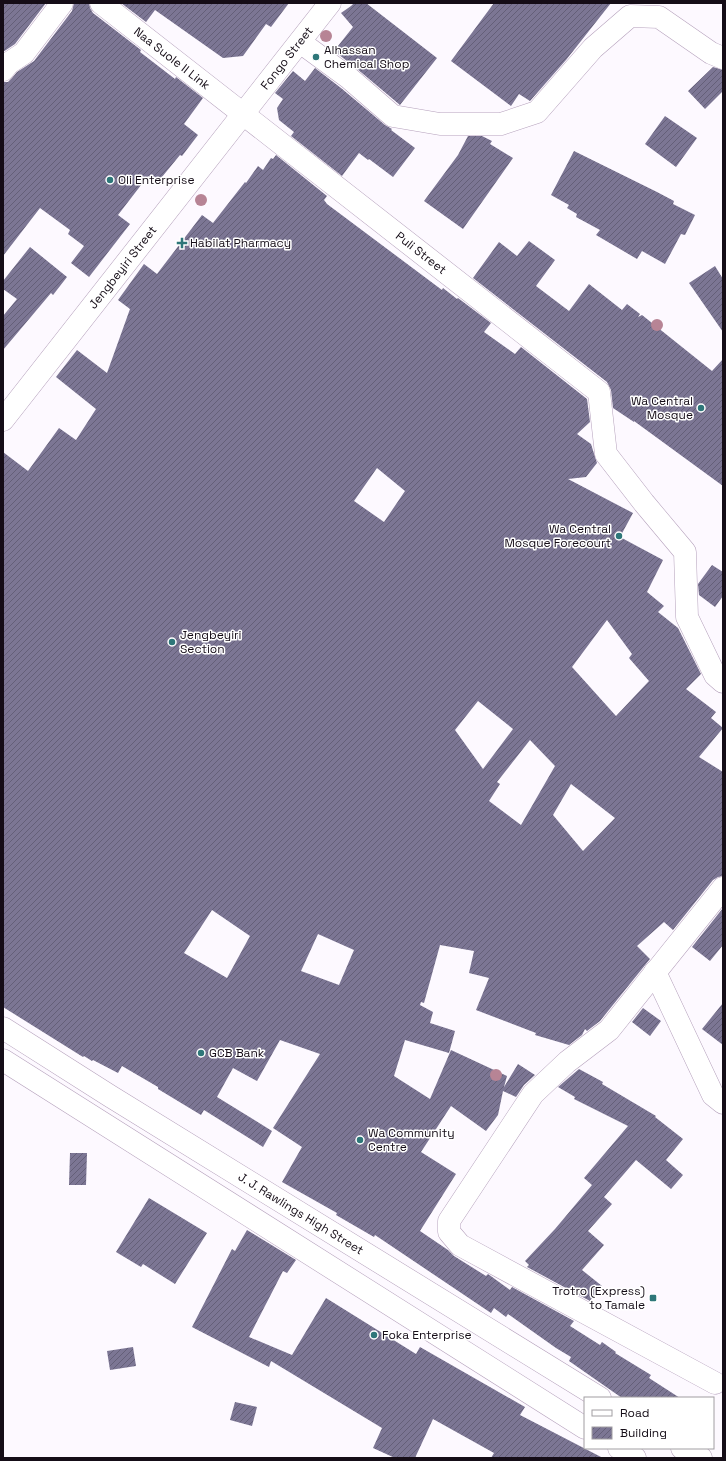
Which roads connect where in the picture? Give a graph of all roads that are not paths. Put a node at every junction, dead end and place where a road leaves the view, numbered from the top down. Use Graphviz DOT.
graph roads {
  1 [pos="62,3"];
  2 [pos="101,3"];
  3 [pos="330,3"];
  4 [pos="634,9"];
  5 [pos="300,42"];
  6 [pos="723,58"];
  7 [pos="3,70"];
  8 [pos="243,113"];
  9 [pos="3,420"];
  10 [pos="723,682"];
  11 [pos="723,888"];
  12 [pos="655,972"];
  13 [pos="3,1028"];
  14 [pos="3,1060"];
  15 [pos="723,1103"];
  16 [pos="714,1385"];
  17 [pos="598,1397"];
  18 [pos="584,1427"];
  19 [pos="620,1449"];
  20 [pos="684,1449"];
  21 [pos="635,1458"];
  22 [pos="700,1458"];
  1 -- 7 [label="street"];
  2 -- 8 [label="street, Naa Suole II Link"];
  3 -- 5 [label="street, Fongo Street"];
  4 -- 5 [label="street"];
  4 -- 6 [label="street"];
  5 -- 8 [label="street, Fongo Street"];
  8 -- 9 [label="street, Jengbeyiri Street"];
  8 -- 10 [label="street, Puli Street"];
  11 -- 12 [label="street"];
  12 -- 15 [label="street"];
  12 -- 16 [label="street"];
  13 -- 17 [label="street, J. J. Rawlings High Street"];
  14 -- 18 [label="street"];
  19 -- 21 [label="street"];
  20 -- 22 [label="street"];
}
